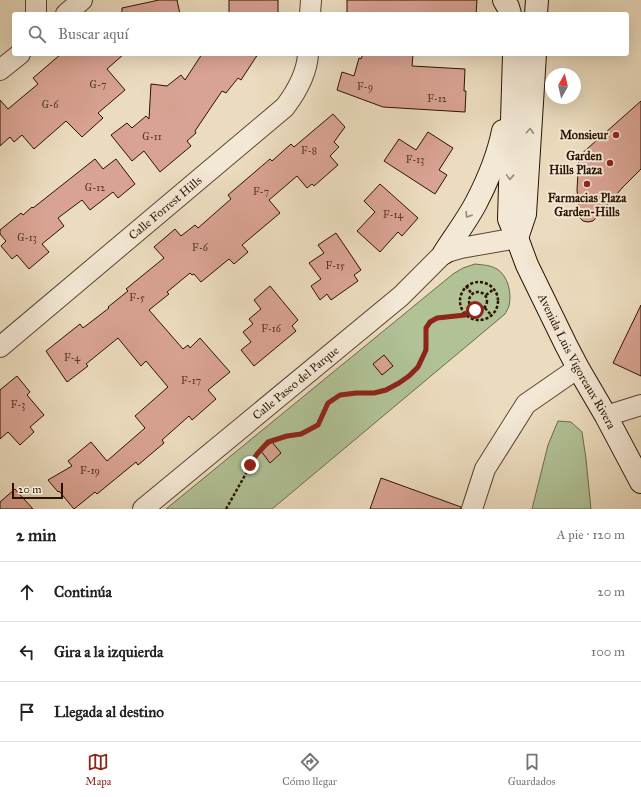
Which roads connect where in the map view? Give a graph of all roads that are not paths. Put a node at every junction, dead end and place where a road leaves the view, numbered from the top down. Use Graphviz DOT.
graph roads {
  1 [pos="36,0"];
  2 [pos="82,0"];
  3 [pos="311,0"];
  4 [pos="504,0"];
  5 [pos="516,0"];
  6 [pos="536,0"];
  7 [pos="36,12"];
  8 [pos="68,12"];
  9 [pos="310,12"];
  10 [pos="509,12"];
  11 [pos="515,12"];
  12 [pos="536,12"];
  13 [pos="18,56"];
  14 [pos="308,56"];
  15 [pos="514,56"];
  16 [pos="535,56"];
  17 [pos="0,70"];
  18 [pos="513,86"];
  19 [pos="517,238"];
  20 [pos="444,253"];
  21 [pos="0,347"];
  22 [pos="578,368"];
  23 [pos="641,405"];
  24 [pos="606,416"];
  25 [pos="641,482"];
  26 [pos="143,509"];
  27 [pos="472,509"];
  1 -- 7 [label="street"];
  2 -- 8 [label="street"];
  3 -- 9 [label="street"];
  4 -- 10 [label="main road"];
  5 -- 11 [label="main road"];
  6 -- 12 [label="main road"];
  13 -- 17 [label="street"];
  14 -- 21 [label="street, Calle Forrest Hills"];
  15 -- 18 [label="main road, Avenida Luis Vigoreaux Rivera"];
  19 -- 16 [label="main road, one-way"];
  18 -- 19 [label="main road, Avenida Luis Vigoreaux Rivera, one-way"];
  18 -- 20 [label="main road, one-way"];
  19 -- 20 [label="street"];
  19 -- 22 [label="main road, Avenida Luis Vigoreaux Rivera"];
  20 -- 26 [label="street, Calle Paseo del Parque"];
  22 -- 24 [label="main road, Avenida Luis Vigoreaux Rivera"];
  22 -- 27 [label="street"];
  23 -- 24 [label="street"];
  24 -- 25 [label="main road, Avenida Luis Vigoreaux Rivera"];
}
